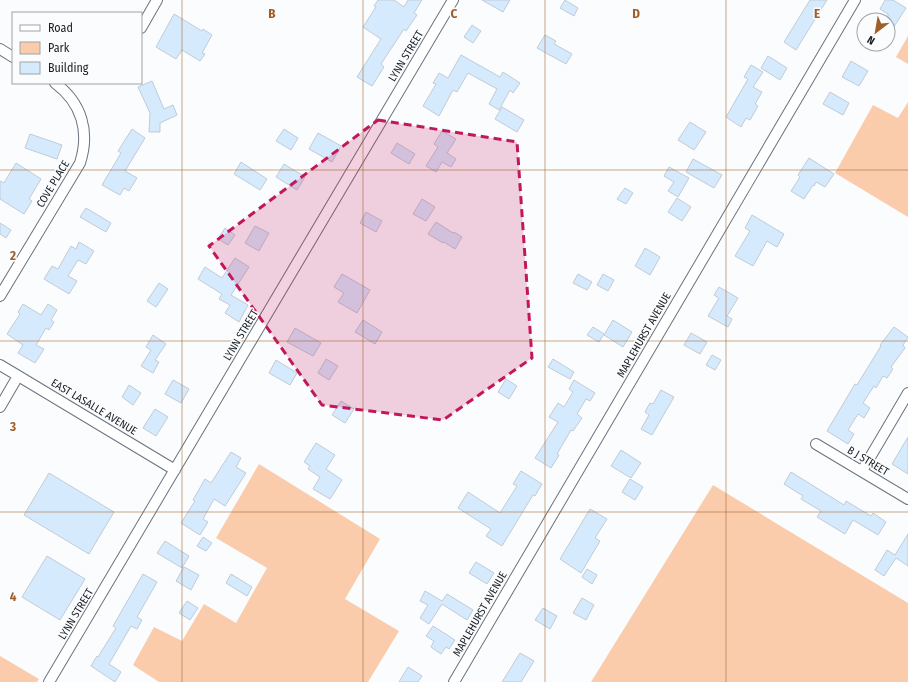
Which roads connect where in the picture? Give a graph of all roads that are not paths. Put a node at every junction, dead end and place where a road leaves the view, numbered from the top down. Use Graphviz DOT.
graph roads {
  1 [pos="157,0"];
  2 [pos="453,0"];
  3 [pos="855,0"];
  4 [pos="142,26"];
  5 [pos="0,49"];
  6 [pos="12,56"];
  7 [pos="56,84"];
  8 [pos="0,296"];
  9 [pos="0,365"];
  10 [pos="18,376"];
  11 [pos="908,393"];
  12 [pos="0,407"];
  13 [pos="816,444"];
  14 [pos="175,470"];
  15 [pos="862,471"];
  16 [pos="908,499"];
  17 [pos="49,682"];
  18 [pos="454,682"];
  1 -- 4 [label="street"];
  2 -- 14 [label="street, LYNN STREET"];
  3 -- 18 [label="street, MAPLEHURST AVENUE"];
  5 -- 6 [label="street"];
  7 -- 8 [label="street, COVE PLACE"];
  9 -- 10 [label="street, EAST LASALLE AVENUE"];
  10 -- 12 [label="street"];
  10 -- 14 [label="street, EAST LASALLE AVENUE"];
  11 -- 15 [label="street"];
  13 -- 15 [label="street, B J STREET"];
  14 -- 17 [label="street, LYNN STREET"];
  15 -- 16 [label="street, B J STREET"];
}
